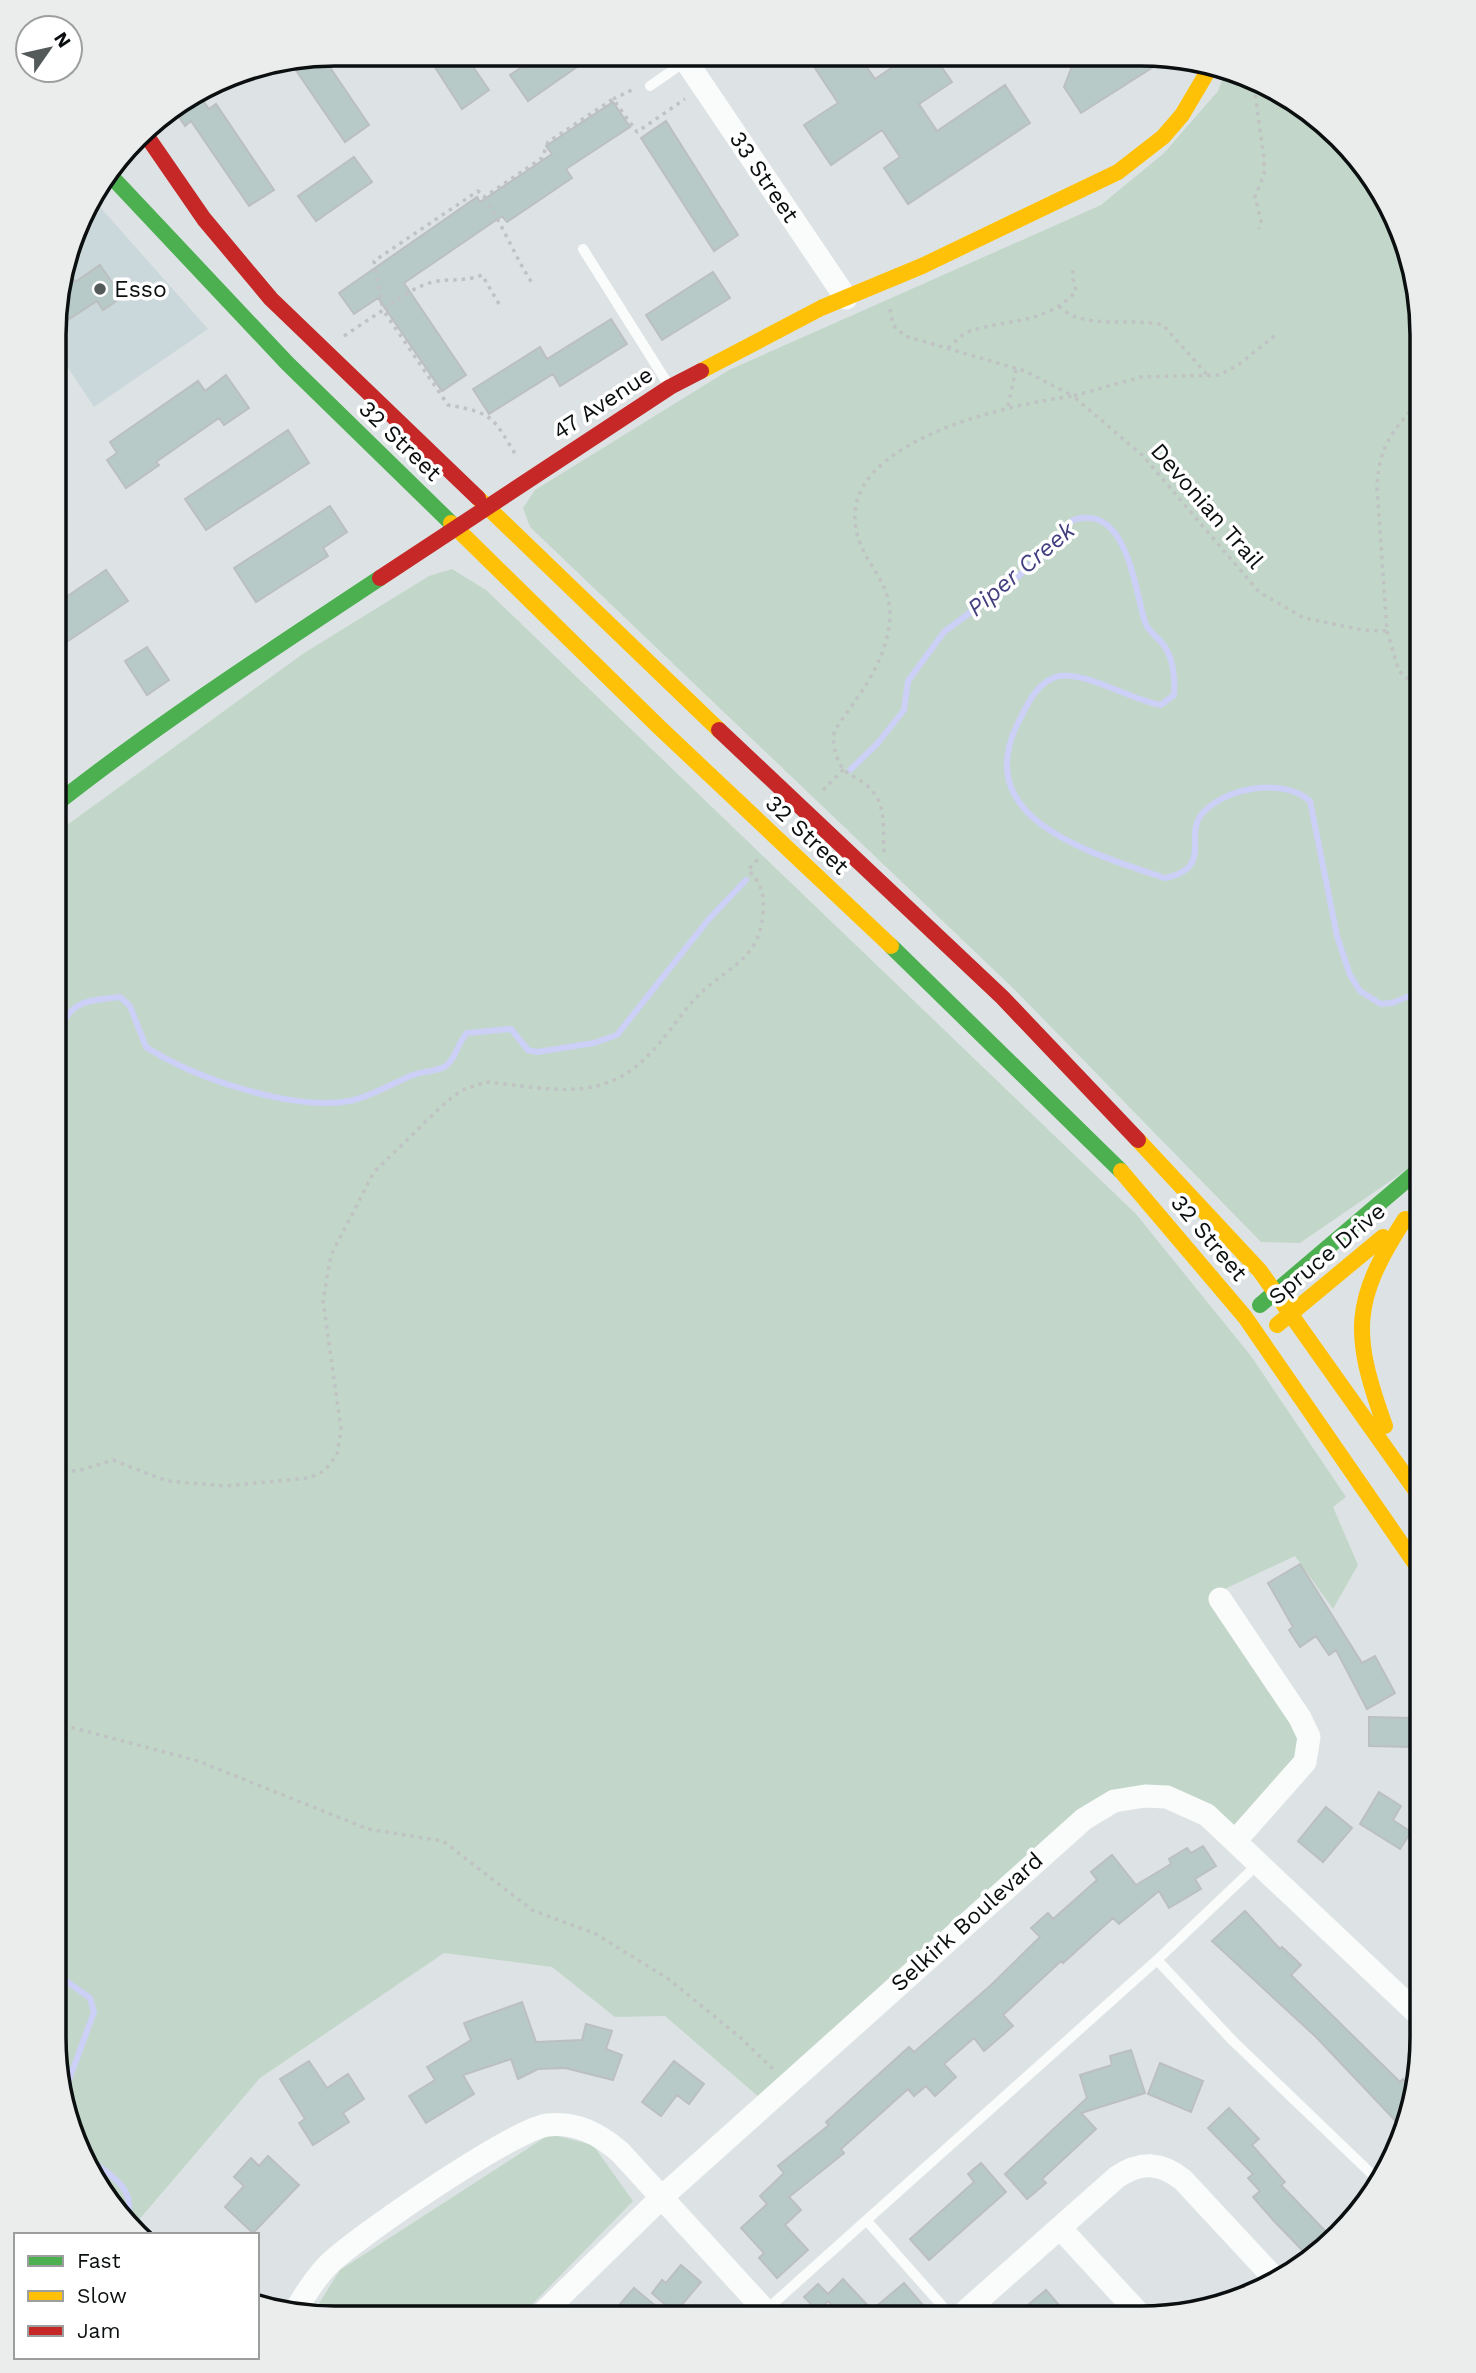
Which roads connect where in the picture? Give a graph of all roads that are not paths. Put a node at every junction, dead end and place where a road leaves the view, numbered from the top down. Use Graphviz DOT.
graph roads {
  1 [pos="674,66"];
  2 [pos="689,66"];
  3 [pos="1206,75"];
  4 [pos="650,86"];
  5 [pos="150,141"];
  6 [pos="115,181"];
  7 [pos="583,249"];
  8 [pos="846,298"];
  9 [pos="670,387"];
  10 [pos="488,508"];
  11 [pos="457,528"];
  12 [pos="66,796"];
  13 [pos="1410,1178"];
  14 [pos="1410,1215"];
  15 [pos="1405,1219"];
  16 [pos="1276,1292"];
  17 [pos="1292,1312"];
  18 [pos="1245,1317"];
  19 [pos="1262,1338"];
  20 [pos="1402,1470"];
  21 [pos="1410,1482"];
  22 [pos="1410,1556"];
  23 [pos="1220,1599"];
  24 [pos="1236,1840"];
  25 [pos="1259,1862"];
  26 [pos="1157,1960"];
  27 [pos="1410,2006"];
  28 [pos="1372,2175"];
  29 [pos="662,2197"];
  30 [pos="867,2221"];
  31 [pos="1060,2229"];
  32 [pos="1270,2274"];
  33 [pos="300,2304"];
  34 [pos="550,2306"];
  35 [pos="757,2306"];
  36 [pos="775,2306"];
  37 [pos="945,2306"];
  38 [pos="970,2306"];
  39 [pos="1132,2306"];
  1 -- 4 [label="lane"];
  2 -- 8 [label="street, 33 Street"];
  3 -- 8 [label="main road, 47 Avenue"];
  5 -- 10 [label="main road, 32 Street"];
  6 -- 11 [label="main road, 32 Street"];
  7 -- 9 [label="lane"];
  8 -- 9 [label="main road, 47 Avenue"];
  9 -- 10 [label="main road, 47 Avenue"];
  10 -- 11 [label="main road, 47 Avenue"];
  10 -- 16 [label="main road, 32 Street"];
  11 -- 12 [label="main road, 47 Avenue"];
  11 -- 18 [label="main road, 32 Street"];
  13 -- 16 [label="main road, Spruce Drive"];
  14 -- 15 [label="main road, Spruce Drive"];
  15 -- 17 [label="main road, Spruce Drive"];
  15 -- 20 [label="main road"];
  16 -- 17 [label="main road, 32 Street"];
  16 -- 18 [label="main road, Spruce Drive"];
  17 -- 19 [label="main road, Spruce Drive"];
  17 -- 20 [label="main road, 32 Street"];
  18 -- 19 [label="main road, 32 Street"];
  19 -- 22 [label="main road, 32 Street"];
  20 -- 21 [label="main road, 32 Street"];
  23 -- 24 [label="street"];
  24 -- 25 [label="street, Selkirk Boulevard"];
  24 -- 29 [label="street, Selkirk Boulevard"];
  25 -- 26 [label="lane"];
  25 -- 27 [label="street, Selkirk Boulevard"];
  26 -- 28 [label="lane"];
  26 -- 30 [label="lane"];
  29 -- 33 [label="street"];
  29 -- 34 [label="street, Selkirk Boulevard"];
  29 -- 35 [label="street"];
  30 -- 36 [label="lane"];
  30 -- 37 [label="lane"];
  31 -- 32 [label="street"];
  31 -- 38 [label="street"];
  31 -- 39 [label="street"];
}
